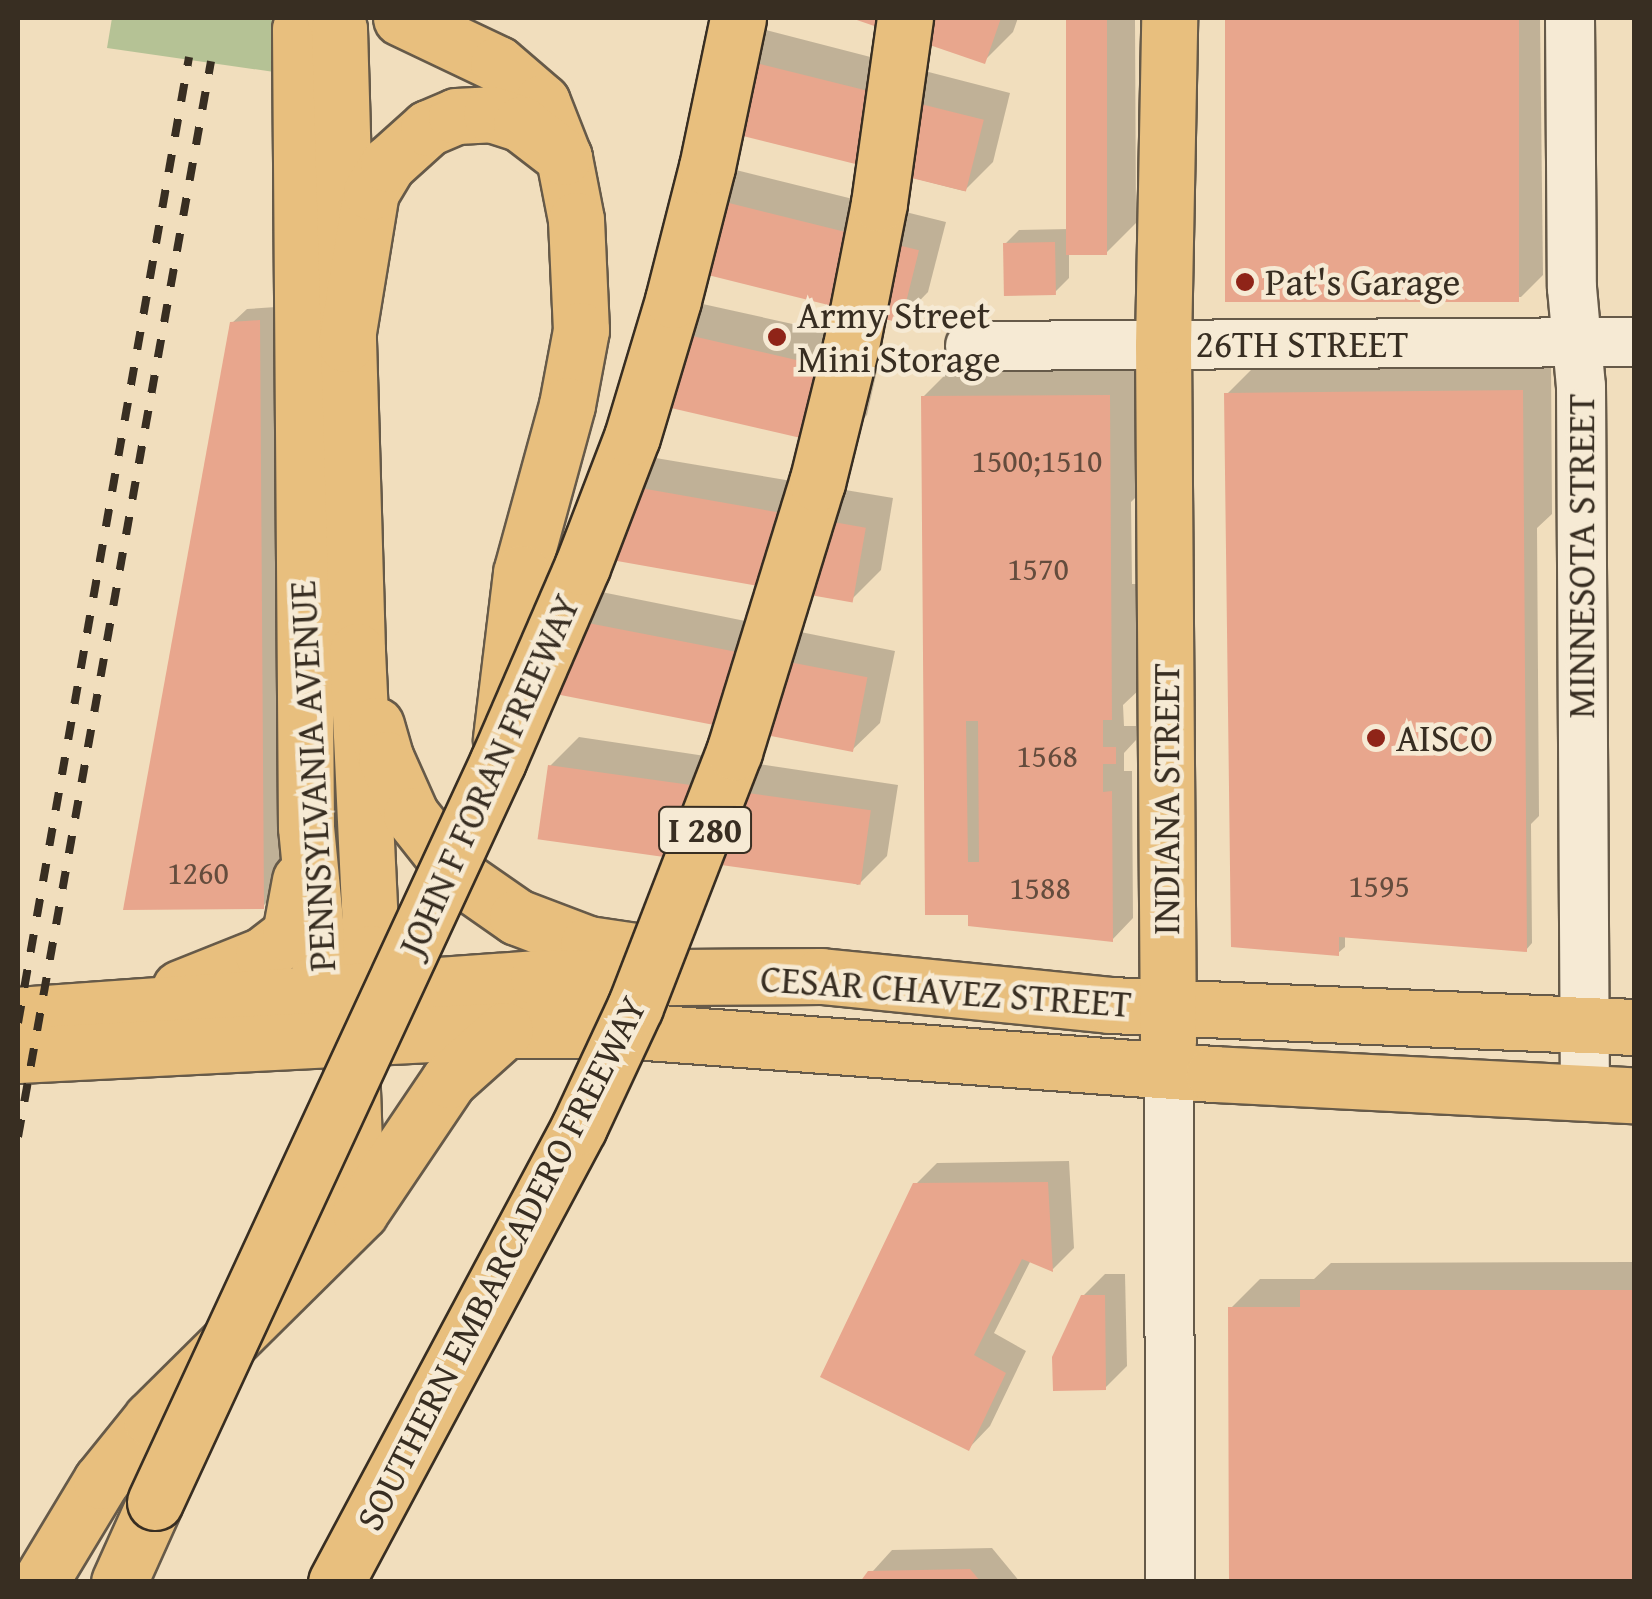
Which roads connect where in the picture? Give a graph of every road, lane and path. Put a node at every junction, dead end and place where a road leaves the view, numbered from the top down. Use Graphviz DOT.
graph roads {
  1 [pos="305,18"];
  2 [pos="334,18"];
  3 [pos="401,18"];
  4 [pos="738,18"];
  5 [pos="905,18"];
  6 [pos="1169,18"];
  7 [pos="1570,18"];
  8 [pos="567,168"];
  9 [pos="1634,342"];
  10 [pos="1577,343"];
  11 [pos="346,344"];
  12 [pos="1163,345"];
  13 [pos="970,346"];
  14 [pos="356,651"];
  15 [pos="498,761"];
  16 [pos="306,827"];
  17 [pos="822,976"];
  18 [pos="347,990"];
  19 [pos="1167,1008"];
  20 [pos="130,1010"];
  21 [pos="18,1015"];
  22 [pos="1610,1027"];
  23 [pos="505,1030"];
  24 [pos="351,1040"];
  25 [pos="18,1055"];
  26 [pos="1170,1070"];
  27 [pos="1610,1094"];
  28 [pos="320,1250"];
  29 [pos="40,1582"];
  30 [pos="119,1582"];
  31 [pos="336,1582"];
  32 [pos="1170,1582"];
  1 -- 16 [label="main road, PENNSYLVANIA AVENUE"];
  2 -- 11 [label="main road, PENNSYLVANIA AVENUE"];
  3 -- 8 [label="main road"];
  4 -- 15 [label="main road, JOHN F FORAN FREEWAY, bridge"];
  5 -- 31 [label="main road, SOUTHERN EMBARCADERO FREEWAY / I 280, bridge"];
  6 -- 12 [label="main road, INDIANA STREET"];
  7 -- 10 [label="street, MINNESOTA STREET"];
  8 -- 11 [label="main road"];
  8 -- 15 [label="main road, bridge"];
  9 -- 10 [label="street, 26TH STREET"];
  10 -- 12 [label="street, 26TH STREET"];
  10 -- 22 [label="street, MINNESOTA STREET"];
  11 -- 14 [label="main road, PENNSYLVANIA AVENUE"];
  12 -- 13 [label="street, 26TH STREET"];
  12 -- 19 [label="main road, INDIANA STREET"];
  14 -- 17 [label="main road"];
  14 -- 18 [label="main road, PENNSYLVANIA AVENUE"];
  15 -- 30 [label="main road, JOHN F FORAN FREEWAY, bridge"];
  16 -- 18 [label="main road, PENNSYLVANIA AVENUE"];
  16 -- 20 [label="main road"];
  17 -- 18 [label="main road, CESAR CHAVEZ STREET"];
  17 -- 19 [label="main road, CESAR CHAVEZ STREET"];
  18 -- 20 [label="main road, CESAR CHAVEZ STREET"];
  18 -- 24 [label="main road, PENNSYLVANIA AVENUE"];
  19 -- 22 [label="main road, CESAR CHAVEZ STREET"];
  19 -- 26 [label="main road, INDIANA STREET"];
  20 -- 21 [label="main road, CESAR CHAVEZ STREET"];
  22 -- 27 [label="street, MINNESOTA STREET"];
  23 -- 24 [label="main road, CESAR CHAVEZ STREET"];
  23 -- 26 [label="main road, CESAR CHAVEZ STREET"];
  23 -- 28 [label="main road"];
  24 -- 25 [label="main road, CESAR CHAVEZ STREET"];
  24 -- 28 [label="main road"];
  26 -- 27 [label="main road, CESAR CHAVEZ STREET"];
  26 -- 32 [label="street, INDIANA STREET"];
  28 -- 29 [label="main road"];
}
